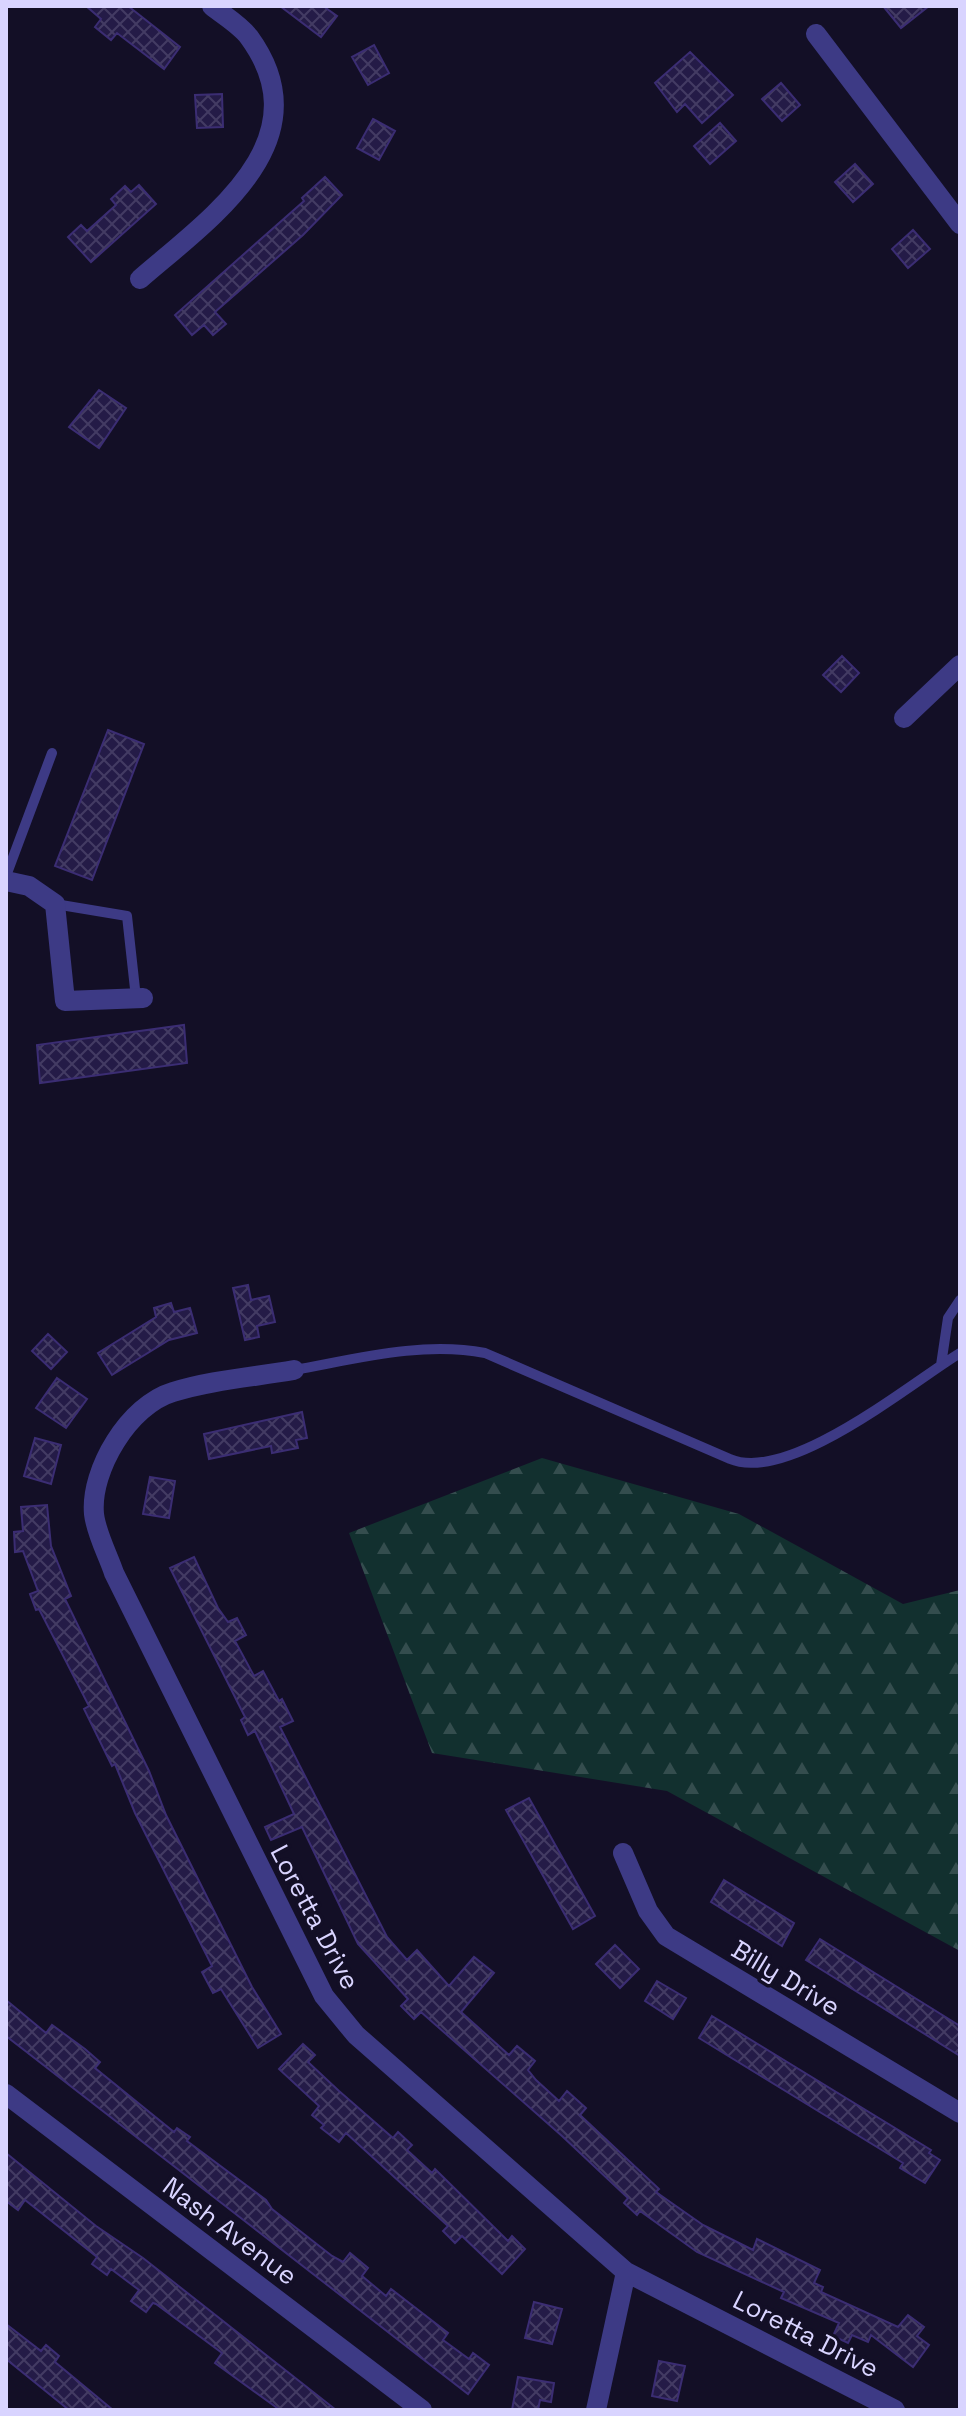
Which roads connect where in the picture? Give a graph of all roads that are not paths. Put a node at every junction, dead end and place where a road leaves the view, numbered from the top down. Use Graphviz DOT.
graph roads {
  1 [pos="212,6"];
  2 [pos="816,34"];
  3 [pos="960,224"];
  4 [pos="140,279"];
  5 [pos="960,665"];
  6 [pos="904,718"];
  7 [pos="52,753"];
  8 [pos="6,878"];
  9 [pos="55,904"];
  10 [pos="140,998"];
  11 [pos="960,1300"];
  12 [pos="960,1353"];
  13 [pos="941,1365"];
  14 [pos="294,1370"];
  15 [pos="623,1853"];
  16 [pos="6,2094"];
  17 [pos="960,2113"];
  18 [pos="626,2272"];
  19 [pos="422,2410"];
  20 [pos="596,2410"];
  21 [pos="895,2410"];
  1 -- 4 [label="street"];
  2 -- 3 [label="street"];
  5 -- 6 [label="street"];
  7 -- 8 [label="lane"];
  8 -- 9 [label="street"];
  9 -- 10 [label="lane"];
  9 -- 10 [label="street"];
  11 -- 13 [label="lane"];
  12 -- 13 [label="lane"];
  13 -- 14 [label="lane"];
  14 -- 18 [label="street, Loretta Drive"];
  15 -- 17 [label="street, Billy Drive"];
  16 -- 19 [label="street, Nash Avenue"];
  18 -- 20 [label="street"];
  18 -- 21 [label="street, Loretta Drive"];
}
